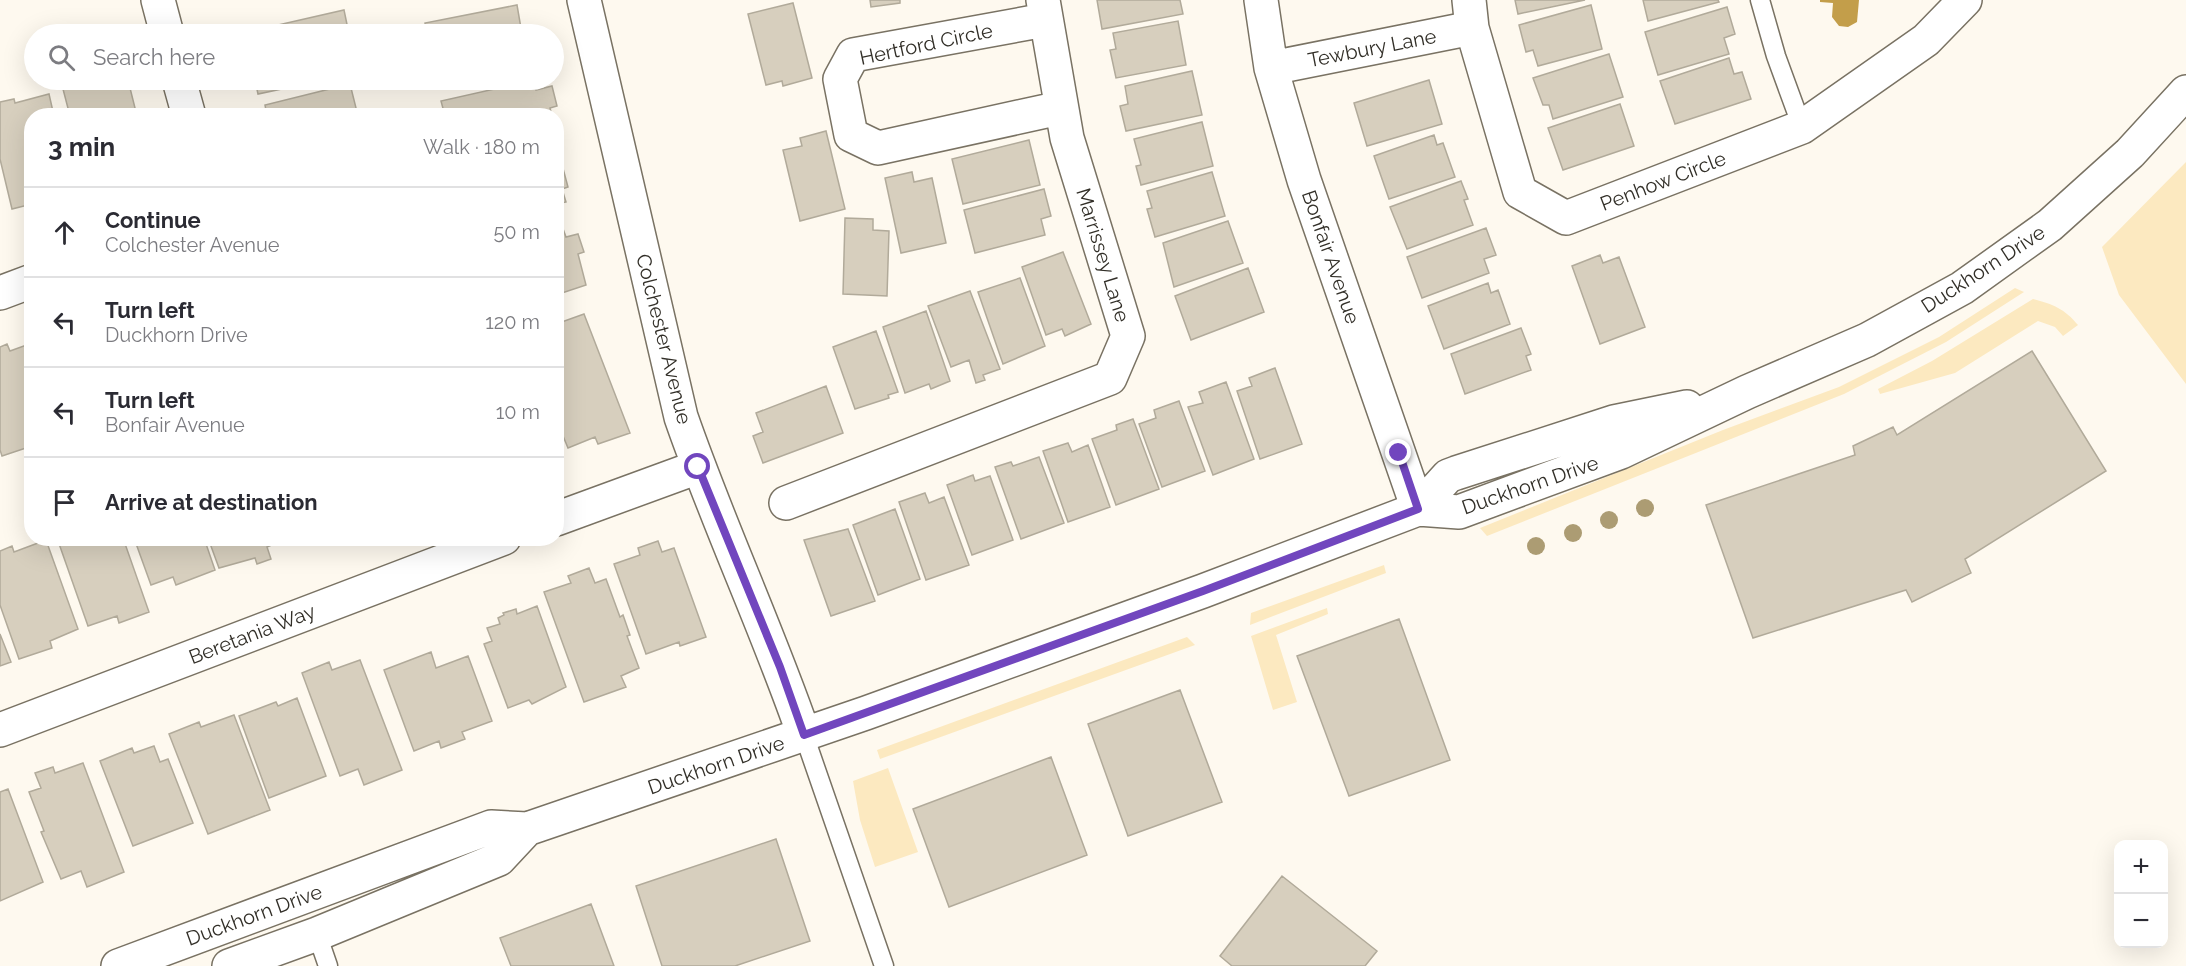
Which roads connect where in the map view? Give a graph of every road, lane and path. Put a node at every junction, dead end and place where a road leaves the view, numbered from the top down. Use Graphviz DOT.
graph roads {
  1 [pos="158,0"];
  2 [pos="584,0"];
  3 [pos="1262,0"];
  4 [pos="1760,0"];
  5 [pos="1965,0"];
  6 [pos="1044,10"];
  7 [pos="1471,14"];
  8 [pos="164,24"];
  9 [pos="1271,68"];
  10 [pos="182,90"];
  11 [pos="2186,92"];
  12 [pos="187,108"];
  13 [pos="1060,108"];
  14 [pos="1802,127"];
  15 [pos="24,284"];
  16 [pos="0,293"];
  17 [pos="698,467"];
  18 [pos="786,503"];
  19 [pos="1418,509"];
  20 [pos="564,516"];
  21 [pos="483,546"];
  22 [pos="0,730"];
  23 [pos="804,735"];
  24 [pos="527,829"];
  25 [pos="317,934"];
  26 [pos="118,966"];
  27 [pos="229,966"];
  28 [pos="328,966"];
  29 [pos="884,966"];
  1 -- 8 [label="street"];
  2 -- 17 [label="street, Colchester Avenue"];
  3 -- 9 [label="street, Bonfair Avenue"];
  4 -- 14 [label="lane"];
  5 -- 14 [label="street, Penhow Circle"];
  6 -- 13 [label="street, Marrissey Lane"];
  6 -- 13 [label="street, Hertford Circle"];
  7 -- 9 [label="street, Tewbury Lane"];
  7 -- 14 [label="street, Penhow Circle"];
  9 -- 19 [label="street, Bonfair Avenue"];
  10 -- 12 [label="street"];
  11 -- 19 [label="street, Duckhorn Drive"];
  13 -- 18 [label="street, Marrissey Lane"];
  15 -- 16 [label="street"];
  17 -- 20 [label="street"];
  17 -- 23 [label="street, Colchester Avenue"];
  19 -- 23 [label="street, Duckhorn Drive"];
  21 -- 22 [label="street, Beretania Way"];
  23 -- 24 [label="street, Duckhorn Drive"];
  23 -- 29 [label="lane"];
  24 -- 25 [label="street, Duckhorn Drive"];
  24 -- 26 [label="street, Duckhorn Drive"];
  25 -- 27 [label="street, Duckhorn Drive"];
  25 -- 28 [label="lane"];
}
